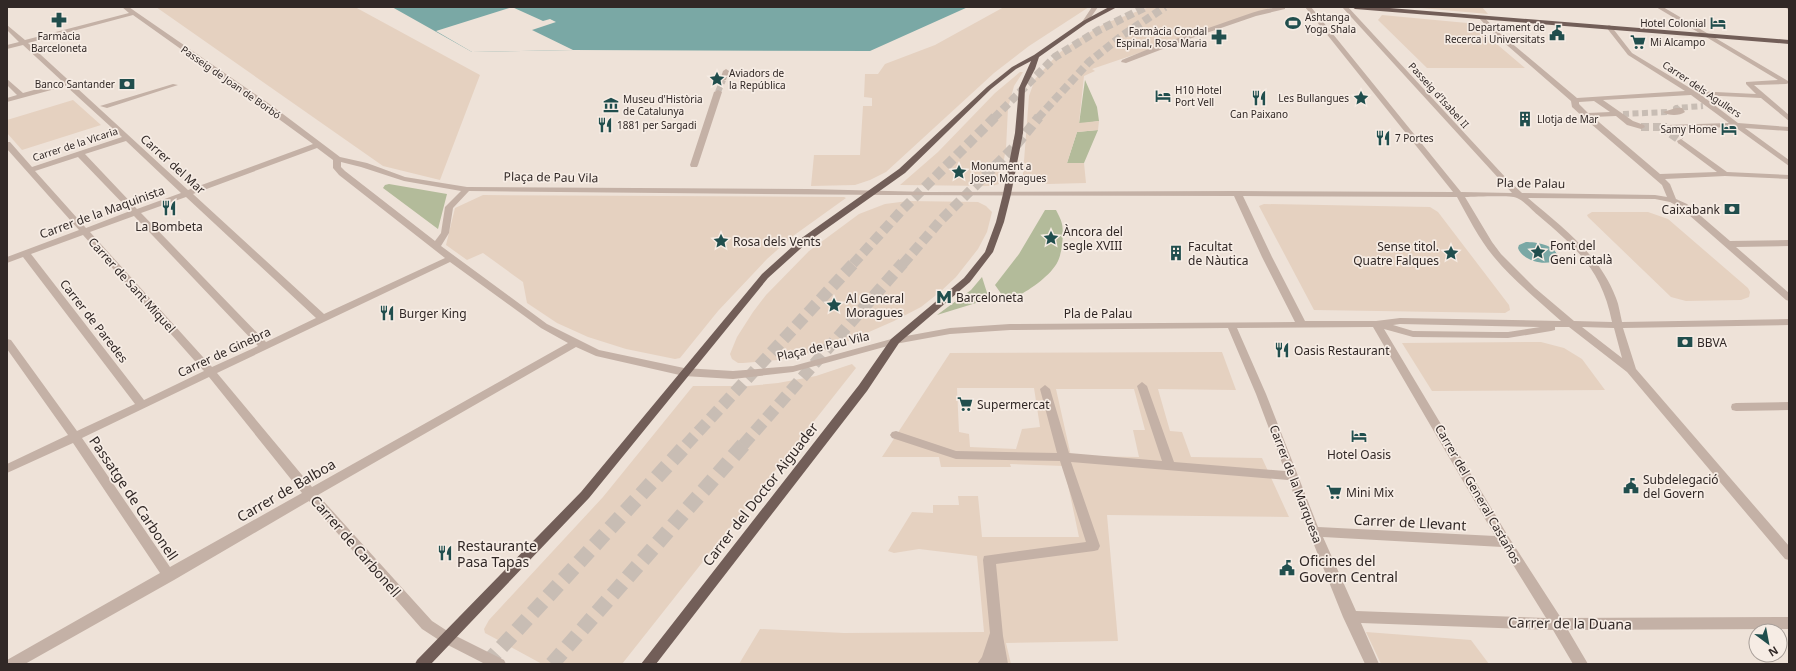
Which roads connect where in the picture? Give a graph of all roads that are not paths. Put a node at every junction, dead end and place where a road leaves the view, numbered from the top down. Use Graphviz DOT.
graph roads {
  1 [pos="125,7"];
  2 [pos="1095,7"];
  3 [pos="1114,7"];
  4 [pos="1308,7"];
  5 [pos="1345,7"];
  6 [pos="1355,7"];
  7 [pos="1659,7"];
  8 [pos="1283,8"];
  9 [pos="134,13"];
  10 [pos="1481,17"];
  11 [pos="1085,22"];
  12 [pos="7,27"];
  13 [pos="1609,27"];
  14 [pos="1705,35"];
  15 [pos="24,42"];
  16 [pos="1789,42"];
  17 [pos="7,47"];
  18 [pos="1036,56"];
  19 [pos="1124,62"];
  20 [pos="726,71"];
  21 [pos="723,80"];
  22 [pos="7,81"];
  23 [pos="68,83"];
  24 [pos="1788,83"];
  25 [pos="175,84"];
  26 [pos="718,92"];
  27 [pos="1693,93"];
  28 [pos="22,96"];
  29 [pos="1763,96"];
  30 [pos="1596,99"];
  31 [pos="7,100"];
  32 [pos="1574,100"];
  33 [pos="104,106"];
  34 [pos="1679,110"];
  35 [pos="1667,112"];
  36 [pos="1614,113"];
  37 [pos="1622,114"];
  38 [pos="1586,115"];
  39 [pos="1789,119"];
  40 [pos="1738,125"];
  41 [pos="1641,127"];
  42 [pos="1667,127"];
  43 [pos="1789,129"];
  44 [pos="127,138"];
  45 [pos="1681,141"];
  46 [pos="7,144"];
  47 [pos="318,145"];
  48 [pos="79,153"];
  49 [pos="337,159"];
  50 [pos="1789,164"];
  51 [pos="694,165"];
  52 [pos="30,170"];
  53 [pos="1725,174"];
  54 [pos="1789,176"];
  55 [pos="1658,177"];
  56 [pos="467,189"];
  57 [pos="492,189"];
  58 [pos="873,192"];
  59 [pos="188,193"];
  60 [pos="1237,193"];
  61 [pos="1007,194"];
  62 [pos="1460,196"];
  63 [pos="1519,196"];
  64 [pos="1672,200"];
  65 [pos="136,212"];
  66 [pos="84,232"];
  67 [pos="1789,243"];
  68 [pos="1727,244"];
  69 [pos="438,246"];
  70 [pos="25,253"];
  71 [pos="451,258"];
  72 [pos="7,260"];
  73 [pos="1789,298"];
  74 [pos="323,319"];
  75 [pos="1789,322"];
  76 [pos="1302,324"];
  77 [pos="1376,324"];
  78 [pos="1571,324"];
  79 [pos="1231,325"];
  80 [pos="1617,325"];
  81 [pos="7,342"];
  82 [pos="895,342"];
  83 [pos="575,343"];
  84 [pos="265,347"];
  85 [pos="1631,370"];
  86 [pos="684,372"];
  87 [pos="210,373"];
  88 [pos="1142,386"];
  89 [pos="1045,389"];
  90 [pos="142,405"];
  91 [pos="1789,406"];
  92 [pos="1736,407"];
  93 [pos="896,435"];
  94 [pos="75,437"];
  95 [pos="1064,457"];
  96 [pos="1170,467"];
  97 [pos="7,469"];
  98 [pos="1292,476"];
  99 [pos="311,494"];
  100 [pos="1314,532"];
  101 [pos="1505,542"];
  102 [pos="1789,555"];
  103 [pos="169,576"];
  104 [pos="1350,617"];
  105 [pos="1789,623"];
  106 [pos="1558,624"];
  107 [pos="996,635"];
  108 [pos="447,638"];
  109 [pos="12,664"];
  110 [pos="422,664"];
  111 [pos="499,664"];
  112 [pos="648,664"];
  113 [pos="984,664"];
  114 [pos="1001,664"];
  115 [pos="1372,664"];
  116 [pos="1580,664"];
  1 -- 9 [label="street, Passeig de Joan de Borbó"];
  2 -- 11 [label="street"];
  3 -- 11 [label="main road"];
  4 -- 62 [label="street"];
  5 -- 63 [label="street, Passeig d'Isabel II"];
  6 -- 10 [label="main road"];
  7 -- 14 [label="street"];
  8 -- 19 [label="street"];
  9 -- 15 [label="street"];
  9 -- 47 [label="street, Passeig de Joan de Borbó"];
  10 -- 13 [label="main road"];
  10 -- 32 [label="street"];
  11 -- 18 [label="main road"];
  12 -- 15 [label="street, Carrer del Mar"];
  13 -- 14 [label="main road"];
  13 -- 27 [label="street, Carrer dels Agullers"];
  14 -- 16 [label="main road"];
  14 -- 24 [label="street"];
  15 -- 17 [label="street"];
  15 -- 23 [label="street, Carrer del Mar"];
  18 -- 58 [label="main road"];
  18 -- 61 [label="main road, Plaça de Pau Vila"];
  20 -- 21 [label="street"];
  22 -- 28 [label="street"];
  23 -- 28 [label="street"];
  23 -- 44 [label="street, Carrer del Mar"];
  24 -- 29 [label="street"];
  25 -- 33 [label="street"];
  26 -- 51 [label="street"];
  27 -- 29 [label="street"];
  27 -- 30 [label="street"];
  27 -- 40 [label="street, Carrer dels Agullers"];
  28 -- 31 [label="street"];
  29 -- 39 [label="street"];
  30 -- 32 [label="street"];
  30 -- 36 [label="street"];
  32 -- 38 [label="street"];
  34 -- 35 [label="street"];
  36 -- 37 [label="street"];
  36 -- 38 [label="street"];
  36 -- 41 [label="street"];
  38 -- 55 [label="street"];
  40 -- 42 [label="street"];
  40 -- 43 [label="street"];
  40 -- 50 [label="street, Carrer dels Agullers"];
  44 -- 48 [label="street, Carrer de la Vicaria"];
  44 -- 59 [label="street, Carrer del Mar"];
  45 -- 53 [label="street"];
  46 -- 52 [label="street, Carrer de Sant Miquel"];
  47 -- 49 [label="street, Passeig de Joan de Borbó"];
  47 -- 59 [label="street, Carrer de la Maquinista"];
  48 -- 52 [label="street, Carrer de la Vicaria"];
  48 -- 65 [label="street"];
  49 -- 56 [label="street, Passeig de Joan de Borbó"];
  49 -- 69 [label="street, Passeig de Joan de Borbó"];
  52 -- 66 [label="street, Carrer de Sant Miquel"];
  53 -- 54 [label="street"];
  53 -- 55 [label="street"];
  55 -- 64 [label="street"];
  56 -- 57 [label="street, Passeig de Joan de Borbó"];
  56 -- 69 [label="street"];
  57 -- 58 [label="street, Plaça de Pau Vila"];
  58 -- 61 [label="street, Plaça de Pau Vila"];
  58 -- 86 [label="main road"];
  59 -- 65 [label="street, Carrer de la Maquinista"];
  59 -- 74 [label="street, Carrer del Mar"];
  60 -- 61 [label="street, Pla de Palau"];
  60 -- 62 [label="street, Pla de Palau"];
  60 -- 76 [label="street"];
  61 -- 82 [label="main road, Plaça de Pau Vila"];
  62 -- 63 [label="street, Pla de Palau"];
  62 -- 78 [label="street"];
  63 -- 64 [label="street, Pla de Palau"];
  63 -- 80 [label="street, Passeig d'Isabel II"];
  64 -- 68 [label="street, Pla de Palau"];
  65 -- 66 [label="street, Carrer de la Maquinista"];
  65 -- 84 [label="street"];
  66 -- 70 [label="street, Carrer de la Maquinista"];
  66 -- 87 [label="street, Carrer de Sant Miquel"];
  67 -- 68 [label="street"];
  68 -- 73 [label="street, Pla de Palau"];
  69 -- 71 [label="street"];
  70 -- 72 [label="street, Carrer de la Maquinista"];
  70 -- 90 [label="street, Carrer de Paredes"];
  71 -- 74 [label="street, Carrer de Ginebra"];
  71 -- 83 [label="street"];
  74 -- 84 [label="street, Carrer de Ginebra"];
  75 -- 80 [label="street"];
  76 -- 77 [label="street, Pla de Palau"];
  76 -- 79 [label="street, Pla de Palau"];
  77 -- 78 [label="street, Pla de Palau"];
  77 -- 101 [label="street, Carrer del General Castaños"];
  78 -- 80 [label="street"];
  78 -- 85 [label="street"];
  79 -- 82 [label="street, Pla de Palau"];
  79 -- 98 [label="street, Carrer de la Marquesa"];
  80 -- 85 [label="street, Passeig d'Isabel II"];
  81 -- 94 [label="street, Passatge de Carbonell"];
  82 -- 86 [label="street, Plaça de Pau Vila"];
  82 -- 112 [label="main road, Carrer del Doctor Aiguader"];
  83 -- 86 [label="street"];
  83 -- 99 [label="street, Carrer de Balboa"];
  84 -- 87 [label="street, Carrer de Ginebra"];
  85 -- 102 [label="street"];
  86 -- 108 [label="main road"];
  87 -- 90 [label="street, Carrer de Ginebra"];
  87 -- 99 [label="street, Carrer de Carbonell"];
  88 -- 96 [label="street"];
  89 -- 95 [label="street"];
  90 -- 94 [label="street, Carrer de Ginebra"];
  91 -- 92 [label="street"];
  93 -- 95 [label="street"];
  94 -- 97 [label="street, Carrer de Ginebra"];
  94 -- 103 [label="street, Passatge de Carbonell"];
  95 -- 96 [label="street"];
  95 -- 107 [label="street"];
  96 -- 98 [label="street"];
  98 -- 100 [label="street, Carrer de la Marquesa"];
  99 -- 103 [label="street, Carrer de Balboa"];
  99 -- 108 [label="street, Carrer de Carbonell"];
  100 -- 101 [label="street, Carrer de Llevant"];
  100 -- 104 [label="street, Carrer de la Marquesa"];
  101 -- 106 [label="street, Carrer del General Castaños"];
  103 -- 109 [label="street, Carrer de Balboa"];
  104 -- 106 [label="street, Carrer de la Duana"];
  104 -- 115 [label="street, Carrer de la Marquesa"];
  105 -- 106 [label="street, Carrer de la Duana"];
  106 -- 116 [label="street, Carrer del General Castaños"];
  107 -- 113 [label="street"];
  107 -- 114 [label="street"];
  108 -- 110 [label="main road"];
  108 -- 111 [label="street"];
}
